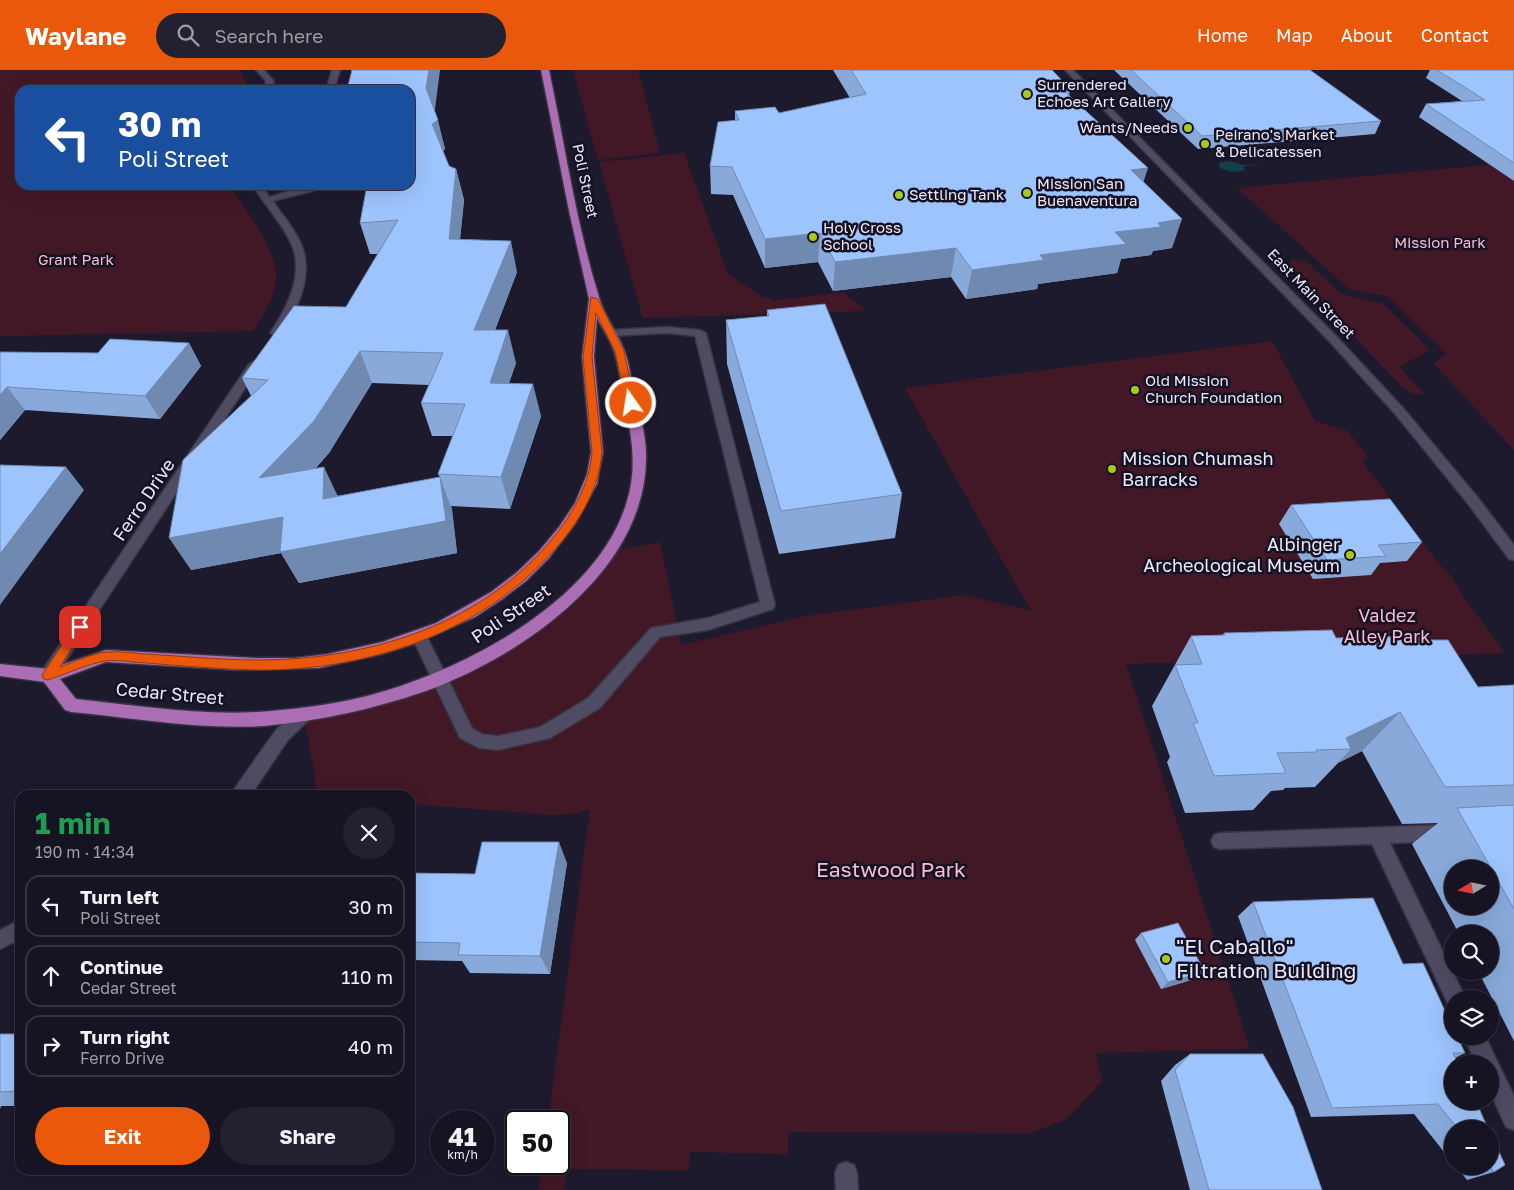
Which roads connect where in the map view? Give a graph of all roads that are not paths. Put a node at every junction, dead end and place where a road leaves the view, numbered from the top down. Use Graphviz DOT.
graph roads {
  1 [pos="260,70"];
  2 [pos="336,70"];
  3 [pos="545,70"];
  4 [pos="1068,70"];
  5 [pos="270,85"];
  6 [pos="332,85"];
  7 [pos="260,190"];
  8 [pos="299,190"];
  9 [pos="267,200"];
  10 [pos="594,299"];
  11 [pos="611,333"];
  12 [pos="1514,555"];
  13 [pos="420,637"];
  14 [pos="316,662"];
  15 [pos="0,670"];
  16 [pos="48,675"];
  17 [pos="440,678"];
  18 [pos="304,714"];
  19 [pos="244,790"];
  20 [pos="1460,832"];
  21 [pos="1377,835"];
  22 [pos="1220,841"];
  23 [pos="15,932"];
  24 [pos="0,940"];
  25 [pos="1452,990"];
  26 [pos="1499,1088"];
  27 [pos="1514,1119"];
  1 -- 5 [label="street"];
  2 -- 6 [label="street"];
  3 -- 10 [label="main road, Poli Street"];
  4 -- 12 [label="street, East Main Street"];
  7 -- 9 [label="street, Ferro Drive"];
  8 -- 9 [label="street"];
  9 -- 16 [label="street, Ferro Drive"];
  10 -- 11 [label="main road, Poli Street"];
  10 -- 13 [label="main road, Poli Street"];
  11 -- 17 [label="main road, Poli Street"];
  11 -- 17 [label="street"];
  13 -- 14 [label="main road, Poli Street"];
  13 -- 17 [label="street"];
  14 -- 16 [label="main road, Cedar Street"];
  15 -- 16 [label="main road, Cedar Street"];
  16 -- 18 [label="main road, Cedar Street"];
  17 -- 18 [label="main road, Poli Street"];
  18 -- 19 [label="street"];
  20 -- 21 [label="street"];
  21 -- 22 [label="street"];
  21 -- 25 [label="street"];
  23 -- 24 [label="street"];
  26 -- 27 [label="street"];
}
